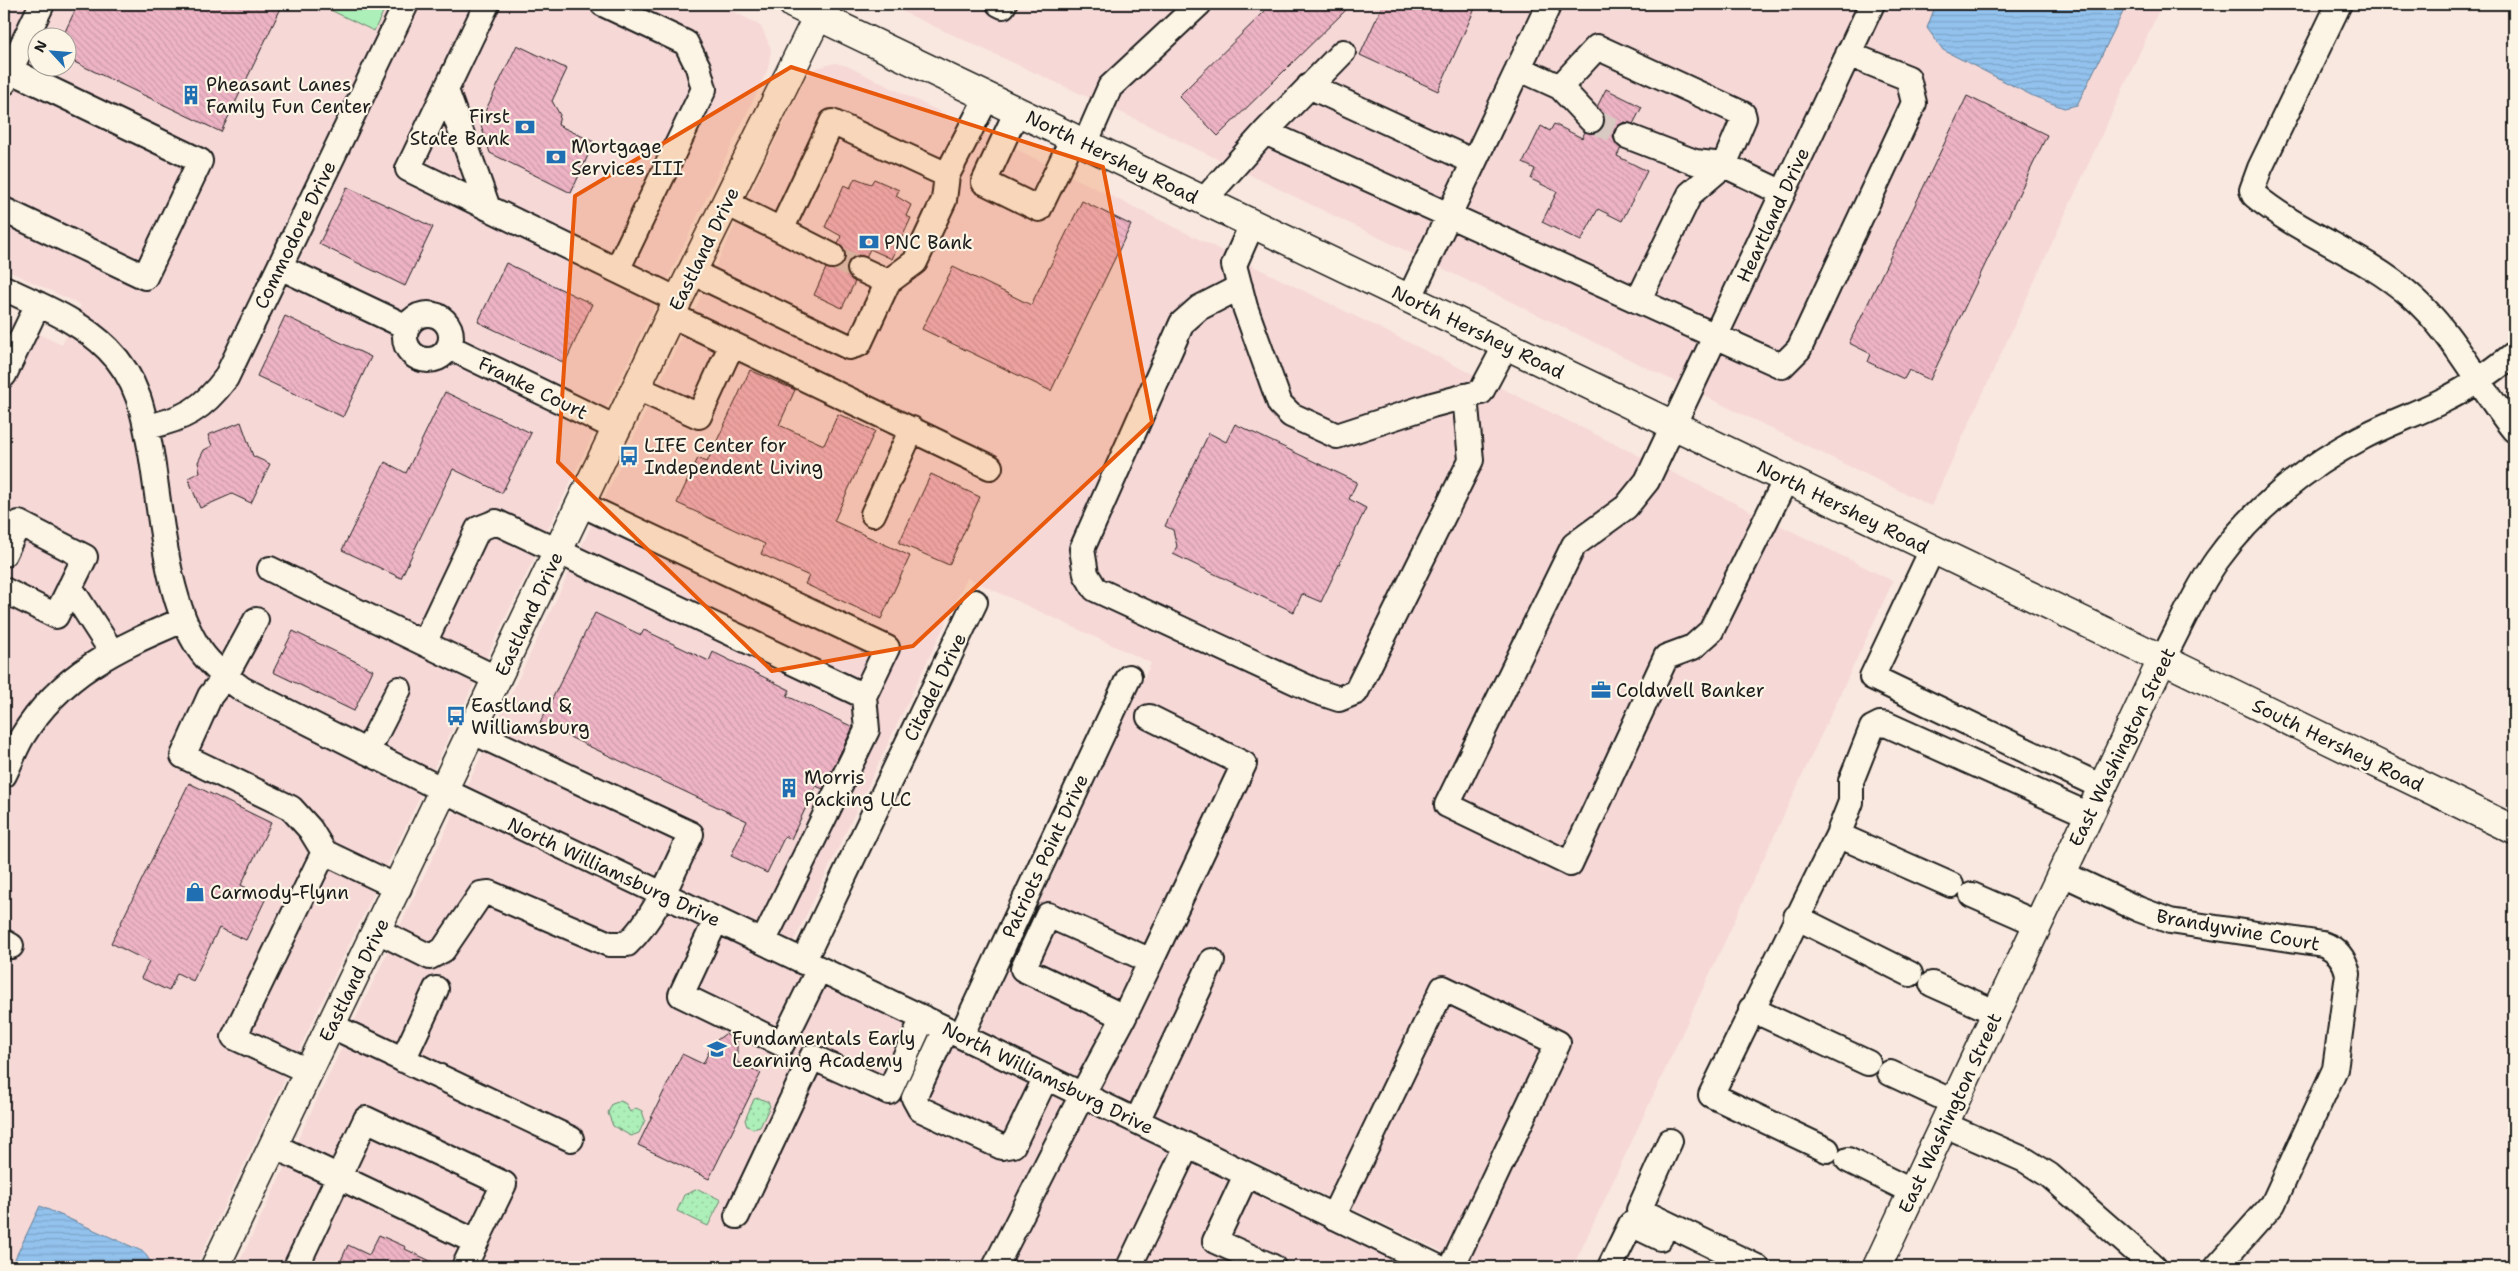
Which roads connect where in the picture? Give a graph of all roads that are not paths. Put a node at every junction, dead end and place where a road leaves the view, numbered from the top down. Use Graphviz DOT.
graph roads {
  1 [pos="42,4"];
  2 [pos="406,4"];
  3 [pos="487,4"];
  4 [pos="603,4"];
  5 [pos="793,4"];
  6 [pos="999,4"];
  7 [pos="1004,4"];
  8 [pos="1199,4"];
  9 [pos="1549,4"];
  10 [pos="1872,4"];
  11 [pos="2339,4"];
  12 [pos="821,10"];
  13 [pos="1343,52"];
  14 [pos="1848,54"];
  15 [pos="1518,68"];
  16 [pos="7,77"];
  17 [pos="1309,86"];
  18 [pos="1560,87"];
  19 [pos="446,90"];
  20 [pos="987,97"];
  21 [pos="1017,111"];
  22 [pos="1591,120"];
  23 [pos="1265,132"];
  24 [pos="1627,136"];
  25 [pos="1079,141"];
  26 [pos="1474,162"];
  27 [pos="1724,165"];
  28 [pos="947,175"];
  29 [pos="1783,193"];
  30 [pos="1204,200"];
  31 [pos="726,203"];
  32 [pos="488,208"];
  33 [pos="4,210"];
  34 [pos="1449,216"];
  35 [pos="1252,224"];
  36 [pos="781,230"];
  37 [pos="832,256"];
  38 [pos="280,267"];
  39 [pos="860,269"];
  40 [pos="617,270"];
  41 [pos="692,272"];
  42 [pos="888,282"];
  43 [pos="1240,287"];
  44 [pos="4,288"];
  45 [pos="1409,299"];
  46 [pos="1638,301"];
  47 [pos="38,304"];
  48 [pos="675,308"];
  49 [pos="407,327"];
  50 [pos="1716,337"];
  51 [pos="732,344"];
  52 [pos="1506,345"];
  53 [pos="448,347"];
  54 [pos="2514,354"];
  55 [pos="4,374"];
  56 [pos="2478,380"];
  57 [pos="637,388"];
  58 [pos="1465,396"];
  59 [pos="1675,426"];
  60 [pos="147,427"];
  61 [pos="618,429"];
  62 [pos="912,430"];
  63 [pos="2514,430"];
  64 [pos="990,466"];
  65 [pos="1786,479"];
  66 [pos="581,504"];
  67 [pos="873,514"];
  68 [pos="1932,550"];
  69 [pos="558,551"];
  70 [pos="4,554"];
  71 [pos="270,569"];
  72 [pos="70,587"];
  73 [pos="4,590"];
  74 [pos="975,602"];
  75 [pos="183,620"];
  76 [pos="256,620"];
  77 [pos="424,643"];
  78 [pos="112,652"];
  79 [pos="2162,660"];
  80 [pos="226,677"];
  81 [pos="1129,677"];
  82 [pos="498,679"];
  83 [pos="399,690"];
  84 [pos="864,696"];
  85 [pos="1149,717"];
  86 [pos="473,732"];
  87 [pos="367,752"];
  88 [pos="4,775"];
  89 [pos="2102,787"];
  90 [pos="445,792"];
  91 [pos="2089,815"];
  92 [pos="2514,830"];
  93 [pos="1838,835"];
  94 [pos="324,852"];
  95 [pos="2062,874"];
  96 [pos="398,888"];
  97 [pos="662,894"];
  98 [pos="1796,917"];
  99 [pos="716,920"];
  100 [pos="2038,924"];
  101 [pos="378,931"];
  102 [pos="763,942"];
  103 [pos="1151,961"];
  104 [pos="1212,961"];
  105 [pos="811,965"];
  106 [pos="1910,974"];
  107 [pos="1932,984"];
  108 [pos="436,989"];
  109 [pos="1751,1009"];
  110 [pos="1997,1013"];
  111 [pos="1124,1017"];
  112 [pos="923,1018"];
  113 [pos="332,1026"];
  114 [pos="953,1032"];
  115 [pos="402,1060"];
  116 [pos="1868,1063"];
  117 [pos="310,1072"];
  118 [pos="1890,1073"];
  119 [pos="1046,1077"];
  120 [pos="1082,1094"];
  121 [pos="1950,1114"];
  122 [pos="1137,1121"];
  123 [pos="571,1139"];
  124 [pos="1670,1141"];
  125 [pos="274,1146"];
  126 [pos="1187,1146"];
  127 [pos="1827,1150"];
  128 [pos="1848,1160"];
  129 [pos="1246,1175"];
  130 [pos="338,1176"];
  131 [pos="1913,1192"];
  132 [pos="737,1216"];
  133 [pos="1333,1217"];
  134 [pos="476,1242"];
  135 [pos="1400,1259"];
  136 [pos="215,1267"];
  137 [pos="296,1267"];
  138 [pos="464,1267"];
  139 [pos="995,1267"];
  140 [pos="1129,1267"];
  141 [pos="1274,1267"];
  142 [pos="1438,1267"];
  143 [pos="1452,1267"];
  144 [pos="1610,1267"];
  145 [pos="1722,1267"];
  146 [pos="1757,1267"];
  147 [pos="1877,1267"];
  148 [pos="2154,1267"];
  149 [pos="2217,1267"];
  1 -- 16 [label="street"];
  2 -- 38 [label="street, Commodore Drive"];
  3 -- 19 [label="street"];
  4 -- 40 [label="street"];
  5 -- 12 [label="main road, North Hershey Road"];
  6 -- 7 [label="street"];
  8 -- 25 [label="street"];
  9 -- 15 [label="street"];
  10 -- 14 [label="street, Heartland Drive"];
  11 -- 56 [label="street"];
  12 -- 20 [label="main road, North Hershey Road"];
  12 -- 31 [label="main road, Eastland Drive"];
  13 -- 17 [label="street"];
  14 -- 29 [label="street, Heartland Drive"];
  14 -- 50 [label="street"];
  15 -- 18 [label="street"];
  15 -- 26 [label="street"];
  16 -- 33 [label="street"];
  17 -- 23 [label="street"];
  17 -- 26 [label="street"];
  18 -- 22 [label="street"];
  18 -- 27 [label="street"];
  19 -- 32 [label="street"];
  19 -- 32 [label="street"];
  20 -- 21 [label="main road, North Hershey Road"];
  20 -- 28 [label="street"];
  21 -- 25 [label="main road, North Hershey Road"];
  21 -- 25 [label="street"];
  23 -- 30 [label="street"];
  23 -- 34 [label="street"];
  24 -- 27 [label="street"];
  25 -- 30 [label="main road, North Hershey Road"];
  26 -- 34 [label="street"];
  27 -- 29 [label="street"];
  27 -- 46 [label="street"];
  28 -- 36 [label="street"];
  28 -- 42 [label="street"];
  29 -- 50 [label="street, Heartland Drive"];
  30 -- 35 [label="main road, North Hershey Road"];
  31 -- 36 [label="street"];
  31 -- 41 [label="main road, Eastland Drive"];
  32 -- 40 [label="street"];
  34 -- 45 [label="street"];
  34 -- 46 [label="street"];
  35 -- 43 [label="street"];
  35 -- 45 [label="main road, North Hershey Road"];
  36 -- 37 [label="street"];
  38 -- 49 [label="street"];
  38 -- 60 [label="street, Commodore Drive"];
  39 -- 42 [label="street"];
  40 -- 48 [label="street"];
  41 -- 42 [label="street"];
  41 -- 48 [label="main road, Eastland Drive"];
  43 -- 58 [label="street"];
  43 -- 58 [label="street"];
  44 -- 47 [label="street, North Williamsburg Drive"];
  45 -- 52 [label="main road, North Hershey Road"];
  46 -- 50 [label="street"];
  47 -- 55 [label="street"];
  47 -- 60 [label="street, North Williamsburg Drive"];
  48 -- 51 [label="street"];
  48 -- 57 [label="main road, Eastland Drive"];
  49 -- 53 [label="street"];
  49 -- 53 [label="street"];
  50 -- 59 [label="street, Heartland Drive"];
  51 -- 57 [label="street"];
  51 -- 62 [label="street"];
  52 -- 58 [label="street"];
  52 -- 59 [label="main road, North Hershey Road"];
  53 -- 61 [label="street, Franke Court"];
  54 -- 56 [label="street, East Washington Street"];
  56 -- 63 [label="street"];
  56 -- 79 [label="street, East Washington Street"];
  57 -- 61 [label="main road, Eastland Drive"];
  59 -- 65 [label="main road, North Hershey Road"];
  59 -- 65 [label="street, Heartland Drive"];
  60 -- 75 [label="street, North Williamsburg Drive"];
  61 -- 66 [label="main road, Eastland Drive"];
  62 -- 64 [label="street"];
  62 -- 67 [label="street"];
  65 -- 68 [label="main road, North Hershey Road"];
  66 -- 69 [label="main road, Eastland Drive"];
  66 -- 84 [label="street"];
  68 -- 79 [label="main road, North Hershey Road"];
  68 -- 89 [label="street"];
  69 -- 77 [label="street"];
  69 -- 82 [label="main road, Eastland Drive"];
  69 -- 84 [label="street"];
  70 -- 72 [label="street"];
  71 -- 77 [label="street"];
  72 -- 73 [label="street"];
  72 -- 78 [label="street"];
  74 -- 105 [label="street, Citadel Drive"];
  75 -- 78 [label="street"];
  75 -- 80 [label="street, North Williamsburg Drive"];
  76 -- 80 [label="street"];
  77 -- 82 [label="street"];
  78 -- 88 [label="street"];
  79 -- 89 [label="main road, East Washington Street"];
  79 -- 92 [label="main road, South Hershey Road"];
  80 -- 87 [label="street, North Williamsburg Drive"];
  80 -- 94 [label="street"];
  81 -- 114 [label="street, Patriots Point Drive"];
  82 -- 86 [label="main road, Eastland Drive"];
  83 -- 87 [label="street"];
  84 -- 102 [label="street"];
  85 -- 103 [label="street"];
  86 -- 90 [label="main road, Eastland Drive"];
  86 -- 97 [label="street"];
  87 -- 90 [label="street, North Williamsburg Drive"];
  89 -- 91 [label="main road, East Washington Street"];
  90 -- 96 [label="main road, Eastland Drive"];
  90 -- 97 [label="street, North Williamsburg Drive"];
  91 -- 93 [label="street"];
  91 -- 95 [label="main road, East Washington Street"];
  93 -- 98 [label="street"];
  93 -- 100 [label="street"];
  94 -- 96 [label="street"];
  94 -- 117 [label="street"];
  95 -- 100 [label="main road, East Washington Street"];
  95 -- 149 [label="street, Brandywine Court"];
  96 -- 101 [label="main road, Eastland Drive"];
  97 -- 99 [label="street, North Williamsburg Drive"];
  97 -- 101 [label="street"];
  98 -- 106 [label="street"];
  98 -- 109 [label="street"];
  99 -- 102 [label="street, North Williamsburg Drive"];
  99 -- 105 [label="street, Citadel Drive"];
  100 -- 110 [label="main road, East Washington Street"];
  101 -- 113 [label="main road, Eastland Drive"];
  102 -- 105 [label="street, North Williamsburg Drive"];
  103 -- 111 [label="street"];
  103 -- 111 [label="street"];
  104 -- 122 [label="street"];
  105 -- 112 [label="street, North Williamsburg Drive"];
  107 -- 110 [label="street"];
  108 -- 115 [label="street"];
  109 -- 116 [label="street"];
  109 -- 127 [label="street"];
  110 -- 121 [label="main road, East Washington Street"];
  111 -- 120 [label="street"];
  112 -- 114 [label="street, North Williamsburg Drive"];
  112 -- 132 [label="street"];
  113 -- 115 [label="street"];
  113 -- 117 [label="main road, Eastland Drive"];
  114 -- 119 [label="street, North Williamsburg Drive"];
  114 -- 119 [label="street, Patriots Point Drive"];
  115 -- 123 [label="street"];
  117 -- 125 [label="main road, Eastland Drive"];
  118 -- 121 [label="street"];
  119 -- 120 [label="street, North Williamsburg Drive"];
  120 -- 122 [label="street, North Williamsburg Drive"];
  120 -- 139 [label="street"];
  121 -- 131 [label="main road, East Washington Street"];
  121 -- 148 [label="street"];
  122 -- 126 [label="street, North Williamsburg Drive"];
  124 -- 146 [label="street"];
  125 -- 130 [label="street"];
  125 -- 136 [label="main road, Eastland Drive"];
  126 -- 129 [label="street, North Williamsburg Drive"];
  126 -- 140 [label="street"];
  128 -- 131 [label="street"];
  129 -- 133 [label="street, North Williamsburg Drive"];
  129 -- 141 [label="street"];
  130 -- 134 [label="street"];
  130 -- 134 [label="street"];
  130 -- 137 [label="street"];
  131 -- 147 [label="main road, East Washington Street"];
  133 -- 135 [label="street, North Williamsburg Drive"];
  133 -- 143 [label="street"];
  134 -- 138 [label="street"];
  135 -- 142 [label="street, North Williamsburg Drive"];
  144 -- 145 [label="street"];
}
